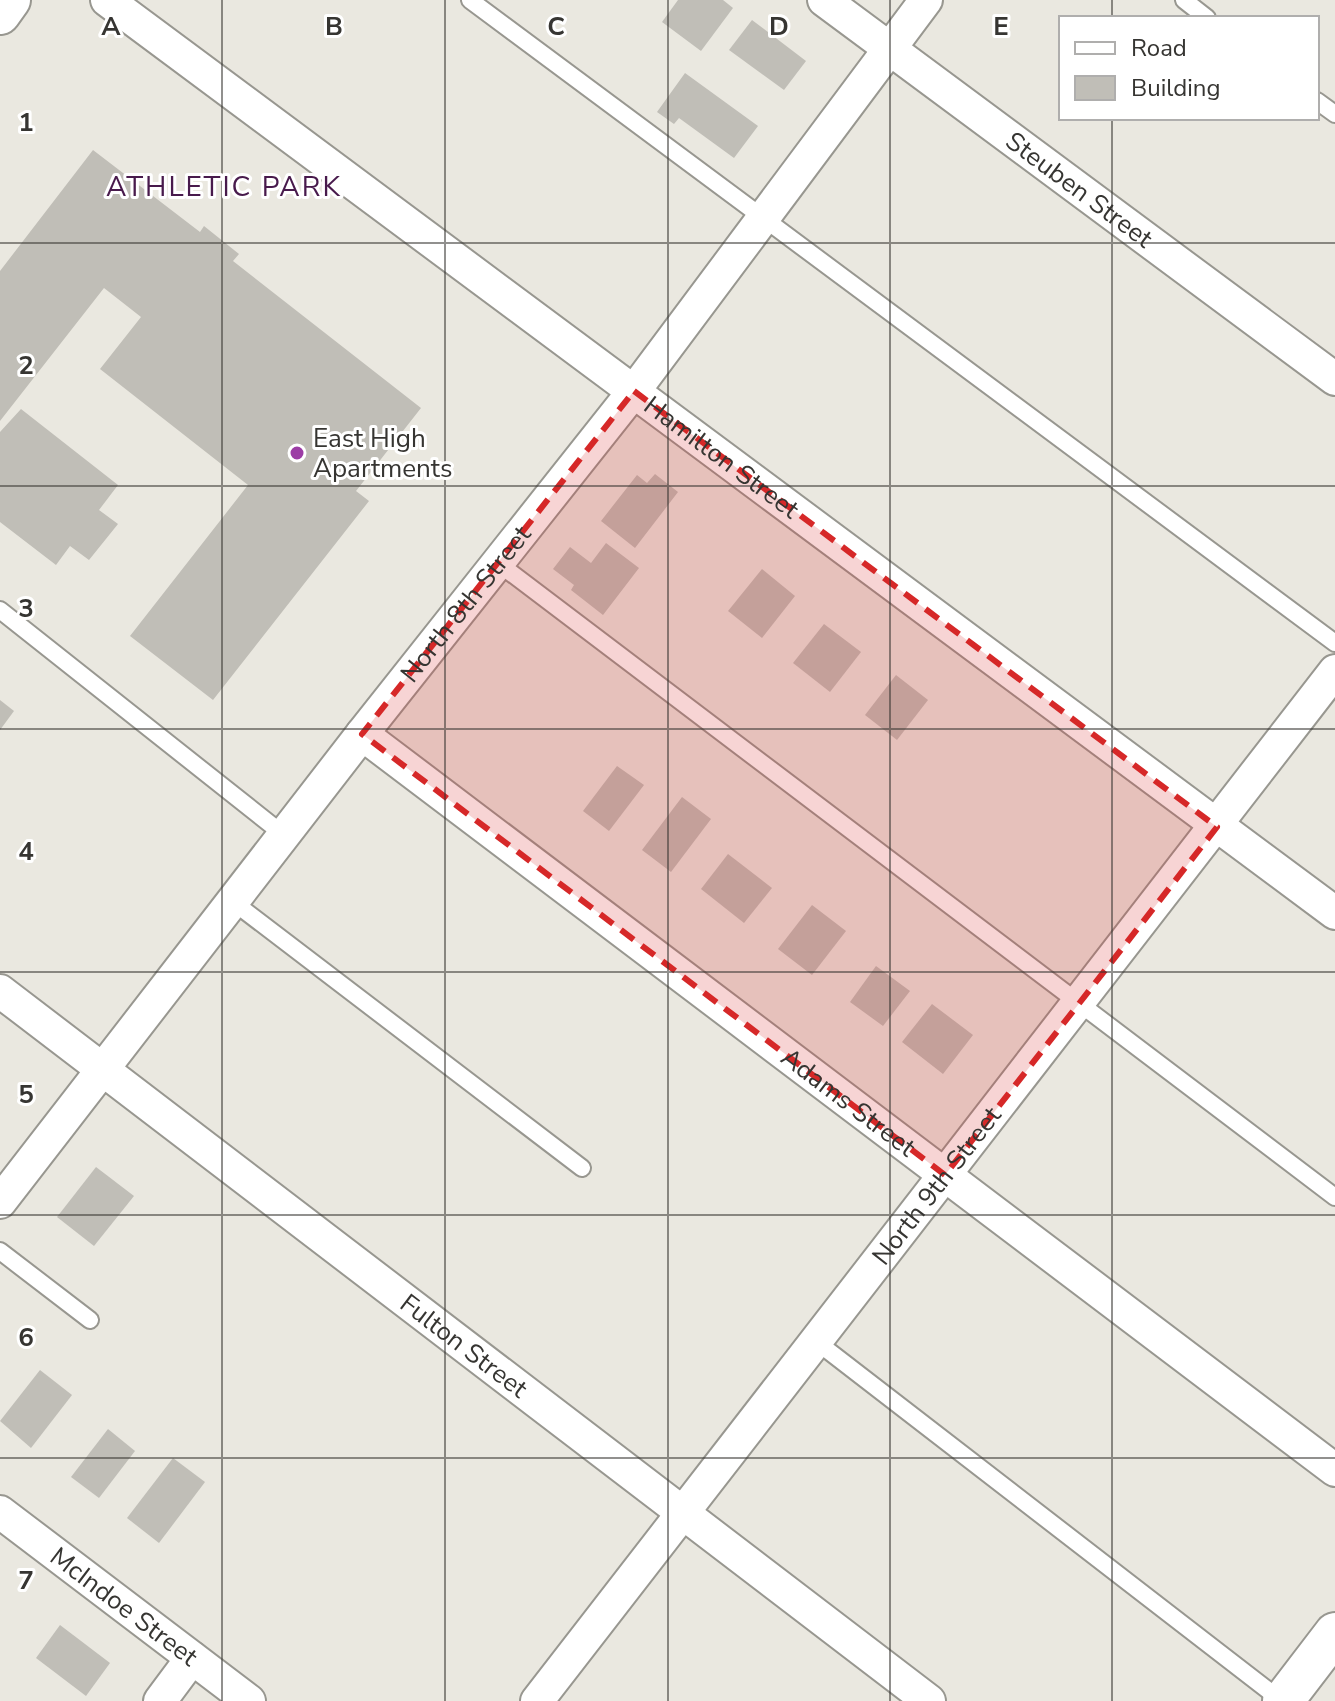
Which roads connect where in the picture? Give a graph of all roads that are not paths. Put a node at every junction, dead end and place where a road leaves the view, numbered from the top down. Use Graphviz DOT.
graph roads {
  1 [pos="10,0"];
  2 [pos="107,0"];
  3 [pos="470,0"];
  4 [pos="824,0"];
  5 [pos="926,0"];
  6 [pos="1184,0"];
  7 [pos="0,14"];
  8 [pos="1204,16"];
  9 [pos="890,49"];
  10 [pos="762,220"];
  11 [pos="1335,379"];
  12 [pos="634,391"];
  13 [pos="498,563"];
  14 [pos="0,610"];
  15 [pos="1335,643"];
  16 [pos="1335,671"];
  17 [pos="362,734"];
  18 [pos="1217,827"];
  19 [pos="284,835"];
  20 [pos="232,901"];
  21 [pos="1335,913"];
  22 [pos="0,991"];
  23 [pos="1079,1004"];
  24 [pos="102,1070"];
  25 [pos="582,1168"];
  26 [pos="945,1175"];
  27 [pos="1335,1197"];
  28 [pos="0,1202"];
  29 [pos="0,1251"];
  30 [pos="90,1320"];
  31 [pos="817,1342"];
  32 [pos="1335,1470"];
  33 [pos="0,1512"];
  34 [pos="681,1513"];
  35 [pos="1335,1633"];
  36 [pos="192,1658"];
  37 [pos="160,1701"];
  38 [pos="249,1701"];
  39 [pos="537,1701"];
  40 [pos="929,1701"];
  41 [pos="1282,1701"];
  1 -- 7 [label="street"];
  2 -- 12 [label="street, Hamilton Street"];
  3 -- 10 [label="lane"];
  4 -- 9 [label="street, Steuben Street"];
  5 -- 9 [label="street, North 8th Street"];
  6 -- 8 [label="lane"];
  9 -- 10 [label="street, North 8th Street"];
  9 -- 11 [label="street, Steuben Street"];
  10 -- 12 [label="street, North 8th Street"];
  10 -- 15 [label="lane"];
  12 -- 13 [label="street, North 8th Street"];
  12 -- 18 [label="street, Hamilton Street"];
  13 -- 17 [label="street, North 8th Street"];
  13 -- 23 [label="lane"];
  14 -- 19 [label="lane"];
  16 -- 18 [label="street, North 9th Street"];
  17 -- 19 [label="street, North 8th Street"];
  17 -- 26 [label="street, Adams Street"];
  18 -- 21 [label="street, Hamilton Street"];
  18 -- 23 [label="street, North 9th Street"];
  19 -- 20 [label="street, North 8th Street"];
  20 -- 24 [label="street, North 8th Street"];
  20 -- 25 [label="lane"];
  22 -- 24 [label="street, Fulton Street"];
  23 -- 26 [label="street, North 9th Street"];
  23 -- 27 [label="lane"];
  24 -- 28 [label="street, North 8th Street"];
  24 -- 34 [label="street, Fulton Street"];
  26 -- 31 [label="street, North 9th Street"];
  26 -- 32 [label="street, Adams Street"];
  29 -- 30 [label="lane"];
  31 -- 34 [label="street, North 9th Street"];
  31 -- 41 [label="lane"];
  33 -- 36 [label="street, McIndoe Street"];
  34 -- 39 [label="street, North 9th Street"];
  34 -- 40 [label="street, Fulton Street"];
  35 -- 41 [label="street"];
  36 -- 37 [label="street"];
  36 -- 38 [label="street, McIndoe Street"];
}
